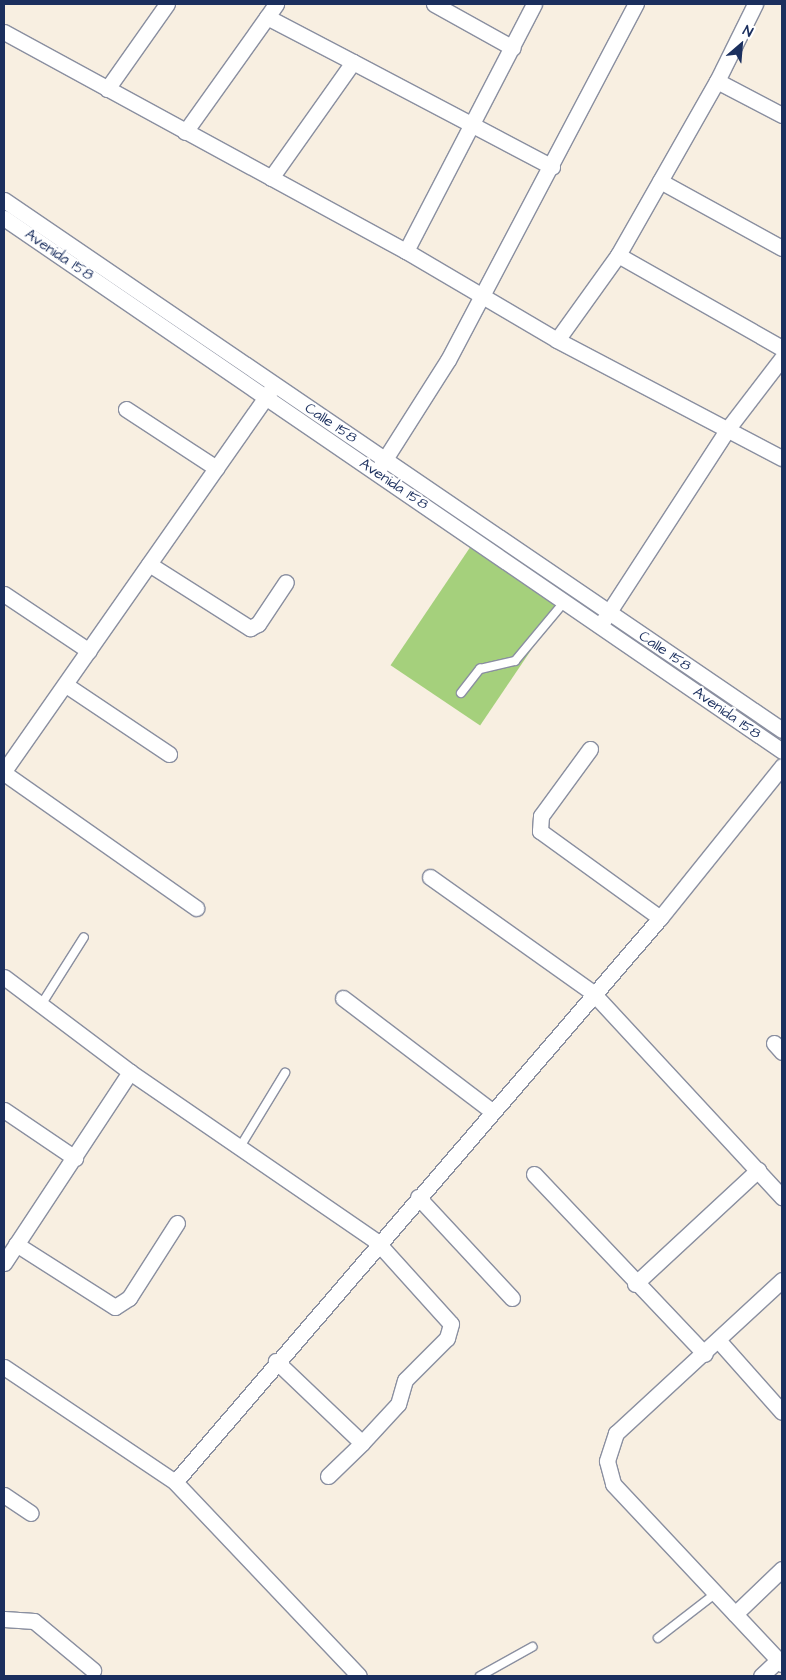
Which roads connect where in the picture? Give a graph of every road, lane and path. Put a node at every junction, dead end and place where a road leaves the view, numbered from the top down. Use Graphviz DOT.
graph roads {
  1 [pos="276,4"];
  2 [pos="434,4"];
  3 [pos="534,4"];
  4 [pos="636,4"];
  5 [pos="755,4"];
  6 [pos="159,6"];
  7 [pos="267,17"];
  8 [pos="4,32"];
  9 [pos="513,48"];
  10 [pos="353,62"];
  11 [pos="717,81"];
  12 [pos="107,89"];
  13 [pos="782,115"];
  14 [pos="473,123"];
  15 [pos="185,132"];
  16 [pos="552,167"];
  17 [pos="271,178"];
  18 [pos="660,181"];
  19 [pos="4,200"];
  20 [pos="4,218"];
  21 [pos="782,248"];
  22 [pos="406,251"];
  23 [pos="618,256"];
  24 [pos="90,267"];
  25 [pos="483,297"];
  26 [pos="557,340"];
  27 [pos="782,348"];
  28 [pos="782,358"];
  29 [pos="270,391"];
  30 [pos="126,409"];
  31 [pos="729,427"];
  32 [pos="782,458"];
  33 [pos="380,466"];
  34 [pos="216,468"];
  35 [pos="149,564"];
  36 [pos="286,582"];
  37 [pos="4,594"];
  38 [pos="566,599"];
  39 [pos="605,618"];
  40 [pos="90,651"];
  41 [pos="66,686"];
  42 [pos="461,693"];
  43 [pos="782,730"];
  44 [pos="590,749"];
  45 [pos="782,752"];
  46 [pos="169,754"];
  47 [pos="782,766"];
  48 [pos="4,772"];
  49 [pos="430,877"];
  50 [pos="196,908"];
  51 [pos="660,918"];
  52 [pos="84,937"];
  53 [pos="4,977"];
  54 [pos="592,992"];
  55 [pos="343,998"];
  56 [pos="41,1005"];
  57 [pos="130,1072"];
  58 [pos="285,1073"];
  59 [pos="4,1110"];
  60 [pos="493,1112"];
  61 [pos="240,1147"];
  62 [pos="75,1158"];
  63 [pos="758,1170"];
  64 [pos="534,1174"];
  65 [pos="782,1196"];
  66 [pos="418,1197"];
  67 [pos="177,1223"];
  68 [pos="377,1242"];
  69 [pos="16,1244"];
  70 [pos="4,1262"];
  71 [pos="781,1283"];
  72 [pos="635,1284"];
  73 [pos="512,1298"];
  74 [pos="718,1340"];
  75 [pos="705,1354"];
  76 [pos="276,1361"];
  77 [pos="4,1367"];
  78 [pos="782,1412"];
  79 [pos="362,1443"];
  80 [pos="328,1476"];
  81 [pos="175,1482"];
  82 [pos="4,1495"];
  83 [pos="31,1513"];
  84 [pos="782,1569"];
  85 [pos="716,1593"];
  86 [pos="735,1614"];
  87 [pos="4,1620"];
  88 [pos="658,1638"];
  89 [pos="532,1647"];
  90 [pos="780,1662"];
  91 [pos="93,1670"];
  92 [pos="359,1676"];
  93 [pos="480,1676"];
  94 [pos="761,1676"];
  1 -- 7 [label="street"];
  2 -- 9 [label="street"];
  3 -- 9 [label="street"];
  4 -- 16 [label="street"];
  5 -- 11 [label="street"];
  6 -- 12 [label="street"];
  7 -- 10 [label="street"];
  7 -- 15 [label="street"];
  8 -- 12 [label="street"];
  9 -- 14 [label="street"];
  10 -- 14 [label="street"];
  10 -- 17 [label="street"];
  11 -- 13 [label="street"];
  11 -- 18 [label="street"];
  12 -- 15 [label="street"];
  14 -- 16 [label="street"];
  14 -- 22 [label="street"];
  15 -- 17 [label="street"];
  16 -- 25 [label="street"];
  17 -- 22 [label="street"];
  18 -- 21 [label="street"];
  18 -- 23 [label="street"];
  19 -- 24 [label="street"];
  20 -- 24 [label="street, Avenida 158"];
  22 -- 25 [label="street"];
  23 -- 26 [label="street"];
  23 -- 27 [label="street"];
  24 -- 29 [label="street, Avenida 158"];
  25 -- 26 [label="street"];
  25 -- 33 [label="street"];
  26 -- 31 [label="street"];
  28 -- 31 [label="street"];
  29 -- 33 [label="street, Avenida 158"];
  29 -- 34 [label="street"];
  30 -- 34 [label="street"];
  31 -- 32 [label="street"];
  31 -- 39 [label="street"];
  33 -- 38 [label="street, Avenida 158"];
  33 -- 39 [label="street, Calle 158"];
  34 -- 35 [label="street"];
  35 -- 36 [label="street"];
  35 -- 40 [label="street"];
  37 -- 40 [label="street"];
  38 -- 39 [label="street, Avenida 158"];
  38 -- 42 [label="lane"];
  39 -- 43 [label="street, Calle 158"];
  39 -- 45 [label="street, Avenida 158"];
  40 -- 41 [label="street"];
  41 -- 46 [label="street"];
  41 -- 48 [label="street"];
  44 -- 51 [label="street"];
  47 -- 51 [label="street"];
  48 -- 50 [label="street"];
  49 -- 54 [label="street"];
  51 -- 54 [label="street"];
  52 -- 56 [label="lane"];
  53 -- 56 [label="street"];
  54 -- 60 [label="street"];
  54 -- 63 [label="street"];
  55 -- 60 [label="street"];
  56 -- 57 [label="street"];
  57 -- 61 [label="street"];
  57 -- 62 [label="street"];
  58 -- 61 [label="lane"];
  59 -- 62 [label="street"];
  60 -- 66 [label="street"];
  61 -- 68 [label="street"];
  62 -- 69 [label="street"];
  63 -- 65 [label="street"];
  63 -- 72 [label="street"];
  64 -- 72 [label="street"];
  66 -- 68 [label="street"];
  66 -- 73 [label="street"];
  67 -- 69 [label="street"];
  68 -- 76 [label="street"];
  68 -- 79 [label="street"];
  69 -- 70 [label="street"];
  71 -- 74 [label="street"];
  72 -- 75 [label="street"];
  74 -- 75 [label="street"];
  74 -- 78 [label="street"];
  75 -- 85 [label="street"];
  76 -- 79 [label="street"];
  76 -- 81 [label="street"];
  77 -- 81 [label="street"];
  79 -- 80 [label="street"];
  81 -- 92 [label="street"];
  82 -- 83 [label="street"];
  84 -- 86 [label="street"];
  85 -- 86 [label="street"];
  85 -- 88 [label="lane"];
  86 -- 90 [label="street"];
  87 -- 91 [label="street"];
  89 -- 93 [label="lane"];
  90 -- 94 [label="street"];
}
